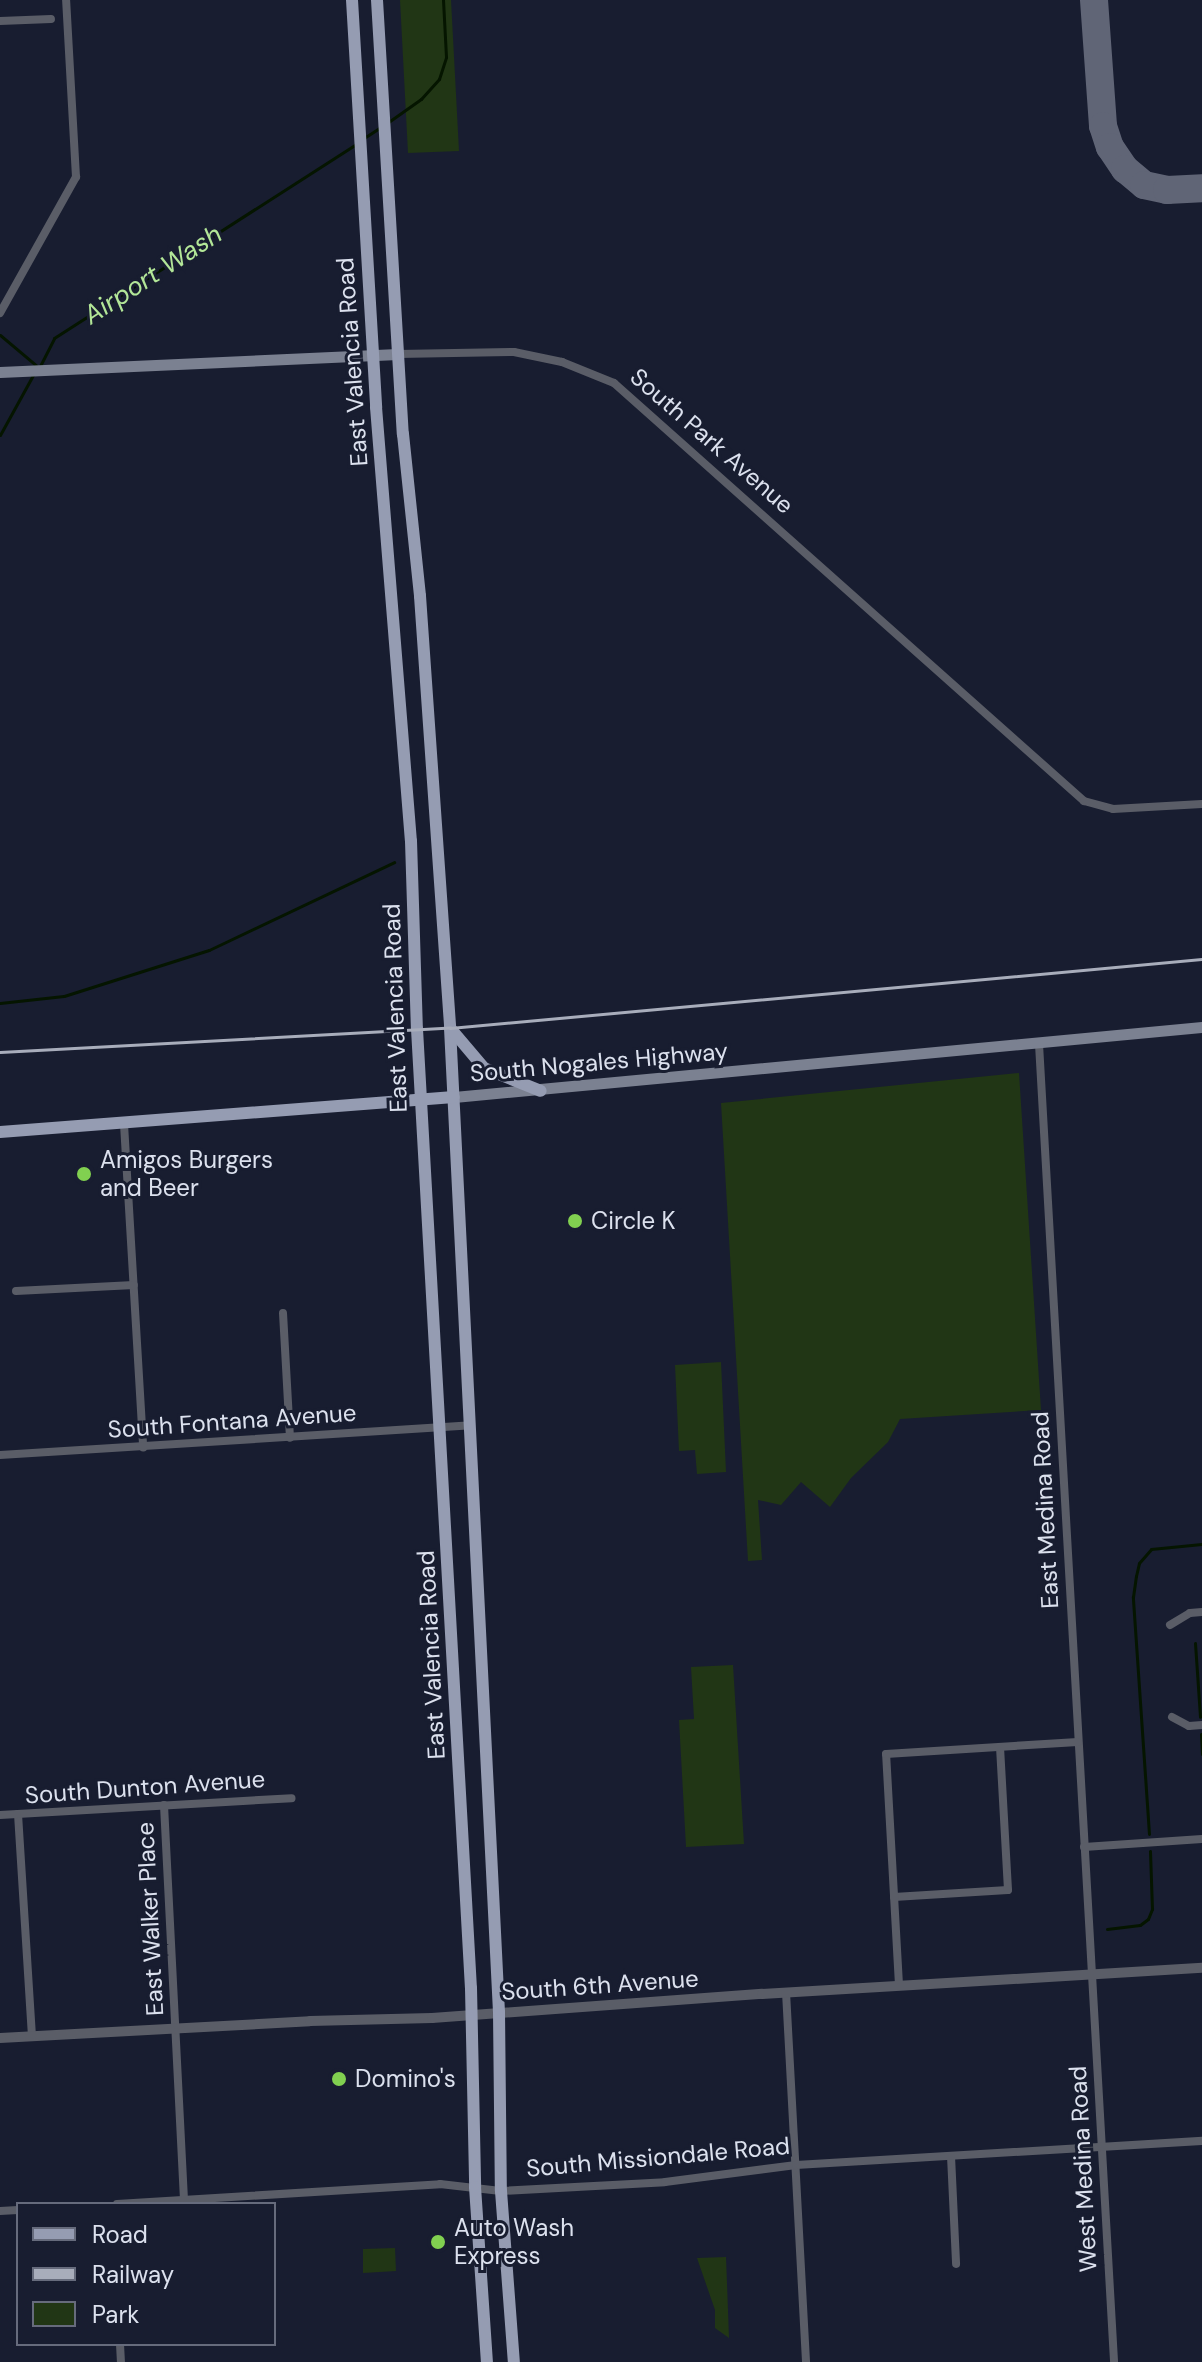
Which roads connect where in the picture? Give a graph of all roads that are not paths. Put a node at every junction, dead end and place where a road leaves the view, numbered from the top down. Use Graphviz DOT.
graph roads {
  1 [pos="66,0"];
  2 [pos="352,0"];
  3 [pos="377,0"];
  4 [pos="51,19"];
  5 [pos="0,21"];
  6 [pos="0,313"];
  7 [pos="373,354"];
  8 [pos="398,354"];
  9 [pos="0,372"];
  10 [pos="420,596"];
  11 [pos="394,598"];
  12 [pos="1202,804"];
  13 [pos="437,840"];
  14 [pos="411,841"];
  15 [pos="1202,1027"];
  16 [pos="450,1028"];
  17 [pos="1039,1044"];
  18 [pos="541,1091"];
  19 [pos="454,1097"];
  20 [pos="421,1102"];
  21 [pos="124,1124"];
  22 [pos="0,1132"];
  23 [pos="134,1285"];
  24 [pos="16,1291"];
  25 [pos="283,1313"];
  26 [pos="467,1426"];
  27 [pos="441,1428"];
  28 [pos="290,1438"];
  29 [pos="143,1447"];
  30 [pos="0,1455"];
  31 [pos="1202,1612"];
  32 [pos="1170,1625"];
  33 [pos="481,1680"];
  34 [pos="455,1681"];
  35 [pos="1172,1717"];
  36 [pos="1202,1725"];
  37 [pos="1078,1742"];
  38 [pos="1000,1747"];
  39 [pos="292,1798"];
  40 [pos="164,1805"];
  41 [pos="18,1814"];
  42 [pos="0,1815"];
  43 [pos="1202,1839"];
  44 [pos="1084,1847"];
  45 [pos="894,1897"];
  46 [pos="1202,1968"];
  47 [pos="1091,1973"];
  48 [pos="899,1985"];
  49 [pos="786,1992"];
  50 [pos="499,2012"];
  51 [pos="472,2014"];
  52 [pos="177,2030"];
  53 [pos="32,2036"];
  54 [pos="0,2038"];
  55 [pos="1202,2141"];
  56 [pos="1101,2147"];
  57 [pos="951,2156"];
  58 [pos="796,2165"];
  59 [pos="475,2187"];
  60 [pos="501,2191"];
  61 [pos="184,2200"];
  62 [pos="150,2202"];
  63 [pos="956,2264"];
  64 [pos="487,2362"];
  65 [pos="514,2362"];
  66 [pos="806,2362"];
  67 [pos="1114,2362"];
  1 -- 6 [label="street"];
  2 -- 7 [label="main road, East Valencia Road"];
  3 -- 8 [label="main road, East Valencia Road"];
  4 -- 5 [label="street"];
  7 -- 8 [label="main road, South Park Avenue"];
  7 -- 9 [label="main road, South Park Avenue"];
  7 -- 11 [label="main road, East Valencia Road"];
  8 -- 10 [label="main road, East Valencia Road"];
  8 -- 12 [label="street, South Park Avenue"];
  10 -- 11 [label="main road"];
  10 -- 13 [label="main road, East Valencia Road"];
  11 -- 14 [label="main road, East Valencia Road"];
  13 -- 14 [label="main road"];
  13 -- 16 [label="main road, East Valencia Road"];
  14 -- 20 [label="main road, East Valencia Road"];
  15 -- 17 [label="main road, South Nogales Highway"];
  16 -- 18 [label="main road"];
  16 -- 19 [label="main road, East Valencia Road"];
  17 -- 18 [label="main road, South Nogales Highway"];
  17 -- 37 [label="street, East Medina Road"];
  18 -- 19 [label="main road, South Nogales Highway"];
  19 -- 20 [label="main road, South Nogales Highway"];
  19 -- 26 [label="main road, East Valencia Road"];
  20 -- 21 [label="main road, South Nogales Highway"];
  20 -- 27 [label="main road, East Valencia Road"];
  21 -- 22 [label="main road, South Nogales Highway"];
  21 -- 23 [label="street"];
  23 -- 24 [label="street"];
  23 -- 29 [label="street"];
  25 -- 28 [label="street"];
  26 -- 27 [label="street, South Fontana Avenue"];
  26 -- 33 [label="main road, East Valencia Road"];
  27 -- 28 [label="street, South Fontana Avenue"];
  27 -- 34 [label="main road, East Valencia Road"];
  28 -- 29 [label="street, South Fontana Avenue"];
  29 -- 30 [label="street, South Fontana Avenue"];
  31 -- 32 [label="street"];
  33 -- 34 [label="main road"];
  33 -- 50 [label="main road, East Valencia Road"];
  34 -- 51 [label="main road, East Valencia Road"];
  35 -- 36 [label="street"];
  37 -- 38 [label="street"];
  37 -- 44 [label="street, East Medina Road"];
  38 -- 45 [label="street"];
  38 -- 45 [label="street"];
  39 -- 40 [label="street, South Dunton Avenue"];
  40 -- 41 [label="street, South Dunton Avenue"];
  40 -- 52 [label="street, East Walker Place"];
  41 -- 42 [label="street, South Dunton Avenue"];
  41 -- 53 [label="street"];
  43 -- 44 [label="street"];
  44 -- 47 [label="street, East Medina Road"];
  45 -- 48 [label="street"];
  46 -- 47 [label="street, South 6th Avenue"];
  47 -- 48 [label="street, South 6th Avenue"];
  47 -- 56 [label="street, West Medina Road"];
  48 -- 49 [label="street, South 6th Avenue"];
  49 -- 50 [label="street, South 6th Avenue"];
  49 -- 58 [label="street"];
  50 -- 51 [label="street, South 6th Avenue"];
  50 -- 60 [label="main road, East Valencia Road"];
  51 -- 52 [label="street, South 6th Avenue"];
  51 -- 59 [label="main road, East Valencia Road"];
  52 -- 53 [label="street, South 6th Avenue"];
  52 -- 61 [label="street, East Walker Place"];
  53 -- 54 [label="street, South 6th Avenue"];
  55 -- 56 [label="street, South Missiondale Road"];
  56 -- 57 [label="street, South Missiondale Road"];
  56 -- 67 [label="street, West Medina Road"];
  57 -- 58 [label="street, South Missiondale Road"];
  57 -- 63 [label="street"];
  58 -- 60 [label="street, South Missiondale Road"];
  58 -- 66 [label="street"];
  59 -- 60 [label="street, South Missiondale Road"];
  59 -- 61 [label="street, South Missiondale Road"];
  59 -- 64 [label="main road, East Valencia Road"];
  60 -- 65 [label="main road, East Valencia Road"];
  61 -- 62 [label="street, South Missiondale Road"];
}
